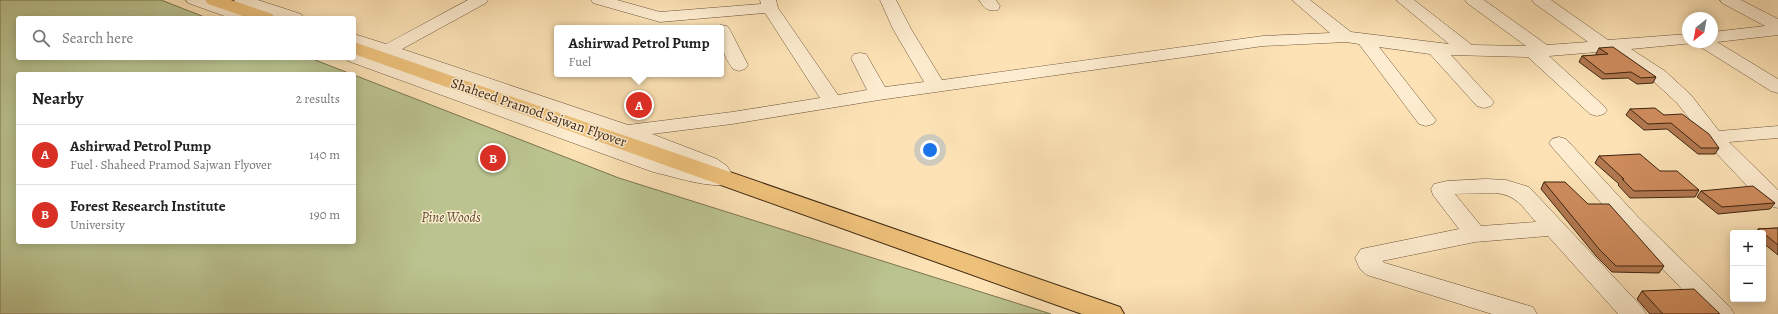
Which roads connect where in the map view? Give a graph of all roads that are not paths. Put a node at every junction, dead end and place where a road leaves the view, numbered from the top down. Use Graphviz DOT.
graph roads {
  1 [pos="194,0"];
  2 [pos="214,0"];
  3 [pos="242,0"];
  4 [pos="480,0"];
  5 [pos="599,0"];
  6 [pos="667,0"];
  7 [pos="888,0"];
  8 [pos="1300,0"];
  9 [pos="1404,0"];
  10 [pos="1473,0"];
  11 [pos="1540,0"];
  12 [pos="1728,0"];
  13 [pos="769,4"];
  14 [pos="240,16"];
  15 [pos="260,16"];
  16 [pos="289,16"];
  17 [pos="668,22"];
  18 [pos="718,24"];
  19 [pos="1778,26"];
  20 [pos="1778,30"];
  21 [pos="724,36"];
  22 [pos="1718,36"];
  23 [pos="1346,37"];
  24 [pos="356,40"];
  25 [pos="1365,40"];
  26 [pos="1682,40"];
  27 [pos="1610,47"];
  28 [pos="1715,48"];
  29 [pos="356,49"];
  30 [pos="1436,49"];
  31 [pos="386,51"];
  32 [pos="1470,51"];
  33 [pos="1539,52"];
  34 [pos="356,58"];
  35 [pos="860,58"];
  36 [pos="739,65"];
  37 [pos="936,86"];
  38 [pos="1778,87"];
  39 [pos="879,94"];
  40 [pos="834,102"];
  41 [pos="1484,102"];
  42 [pos="1597,110"];
  43 [pos="1426,120"];
  44 [pos="624,132"];
  45 [pos="1778,132"];
  46 [pos="1715,137"];
  47 [pos="1559,143"];
  48 [pos="724,179"];
  49 [pos="1778,201"];
  50 [pos="1555,228"];
  51 [pos="1475,234"];
  52 [pos="1512,312"];
  53 [pos="1111,314"];
  54 [pos="1633,314"];
  55 [pos="1721,314"];
  1 -- 14 [label="street"];
  2 -- 15 [label="main road"];
  3 -- 16 [label="street"];
  4 -- 31 [label="street"];
  5 -- 17 [label="street"];
  6 -- 17 [label="street"];
  7 -- 37 [label="street"];
  8 -- 23 [label="street"];
  9 -- 32 [label="street"];
  10 -- 33 [label="street"];
  11 -- 27 [label="street"];
  12 -- 19 [label="street"];
  13 -- 18 [label="street"];
  13 -- 40 [label="street"];
  17 -- 18 [label="street"];
  20 -- 22 [label="street"];
  21 -- 36 [label="street"];
  23 -- 25 [label="street"];
  23 -- 37 [label="street"];
  24 -- 31 [label="street"];
  25 -- 30 [label="street"];
  25 -- 43 [label="street"];
  26 -- 27 [label="street"];
  27 -- 33 [label="street"];
  27 -- 46 [label="street"];
  28 -- 38 [label="street"];
  29 -- 48 [label="main road, Shaheed Pramod Sajwan Flyover"];
  30 -- 32 [label="street"];
  30 -- 41 [label="street"];
  31 -- 44 [label="street"];
  32 -- 33 [label="street"];
  33 -- 42 [label="street"];
  34 -- 48 [label="street"];
  35 -- 39 [label="street"];
  37 -- 39 [label="street"];
  39 -- 40 [label="street"];
  40 -- 44 [label="street"];
  44 -- 48 [label="street"];
  45 -- 46 [label="street"];
  46 -- 49 [label="street"];
  47 -- 55 [label="street"];
  48 -- 53 [label="main road, Shaheed Pramod Sajwan Flyover"];
  50 -- 51 [label="street"];
  50 -- 51 [label="street"];
  50 -- 54 [label="street"];
  51 -- 52 [label="street"];
}
